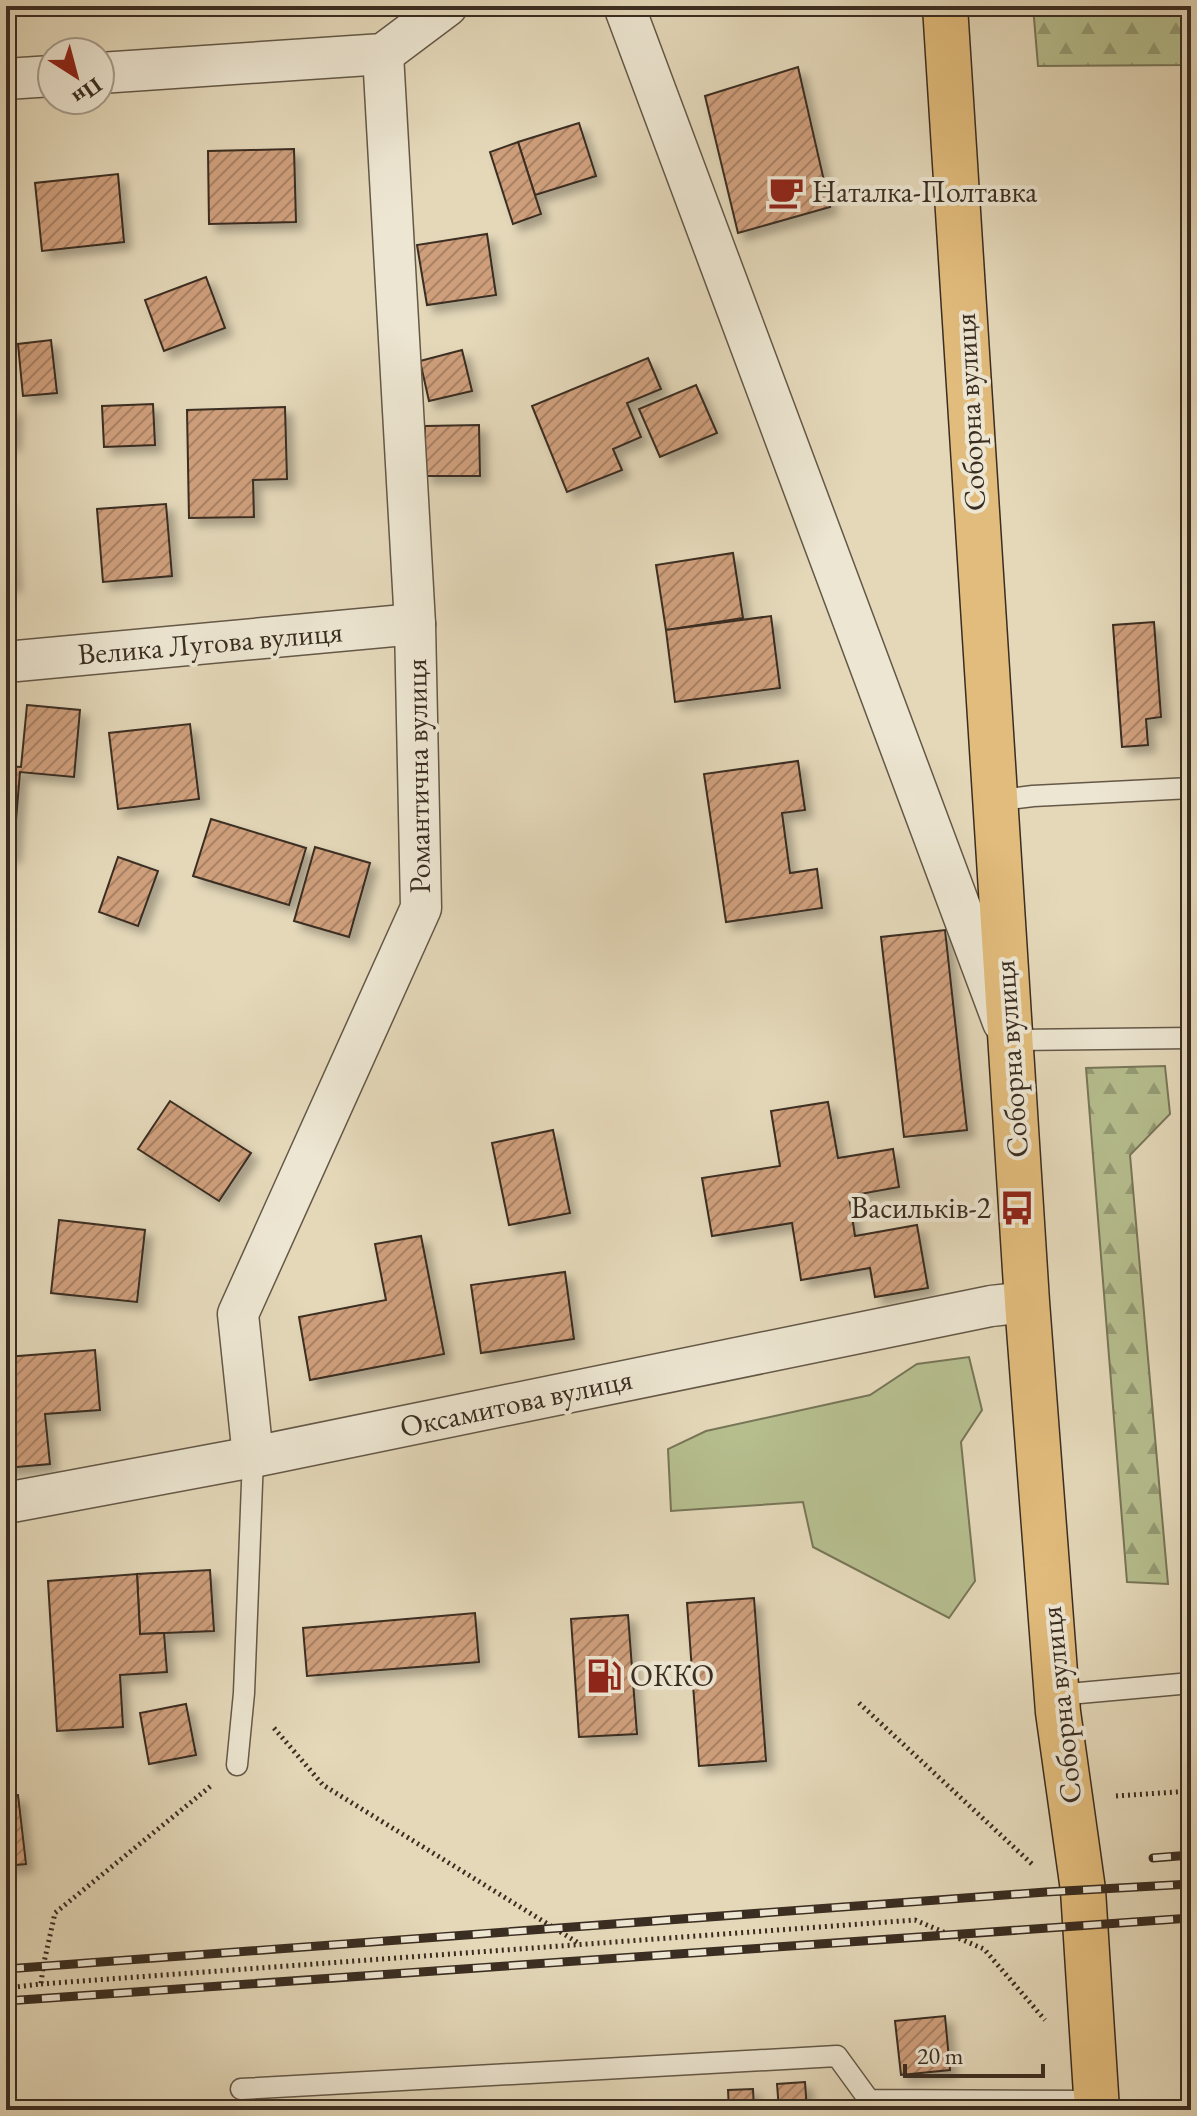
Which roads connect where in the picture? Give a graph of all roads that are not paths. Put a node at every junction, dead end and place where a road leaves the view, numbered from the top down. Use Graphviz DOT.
graph roads {
  1 [pos="447,6"];
  2 [pos="624,6"];
  3 [pos="945,6"];
  4 [pos="383,54"];
  5 [pos="116,72"];
  6 [pos="36,77"];
  7 [pos="6,79"];
  8 [pos="415,624"];
  9 [pos="6,662"];
  10 [pos="1191,788"];
  11 [pos="994,801"];
  12 [pos="1191,1038"];
  13 [pos="1009,1040"];
  14 [pos="1027,1302"];
  15 [pos="253,1457"];
  16 [pos="6,1503"];
  17 [pos="1191,1683"];
  18 [pos="1057,1695"];
  19 [pos="237,1765"];
  20 [pos="241,2089"];
  21 [pos="1096,2106"];
  1 -- 4 [label="street"];
  2 -- 13 [label="street"];
  3 -- 11 [label="main road, Соборна вулиця"];
  4 -- 5 [label="street"];
  4 -- 8 [label="street, Романтична вулиця"];
  6 -- 7 [label="street"];
  8 -- 9 [label="street, Велика Лугова вулиця"];
  8 -- 15 [label="street, Романтична вулиця"];
  10 -- 11 [label="lane"];
  11 -- 13 [label="main road, Соборна вулиця"];
  12 -- 13 [label="lane"];
  13 -- 14 [label="main road, Соборна вулиця"];
  14 -- 15 [label="street, Оксамитова вулиця"];
  14 -- 18 [label="main road, Соборна вулиця"];
  15 -- 16 [label="street, Оксамитова вулиця"];
  15 -- 19 [label="lane"];
  17 -- 18 [label="lane"];
  18 -- 21 [label="main road, Соборна вулиця"];
  20 -- 21 [label="lane"];
}
